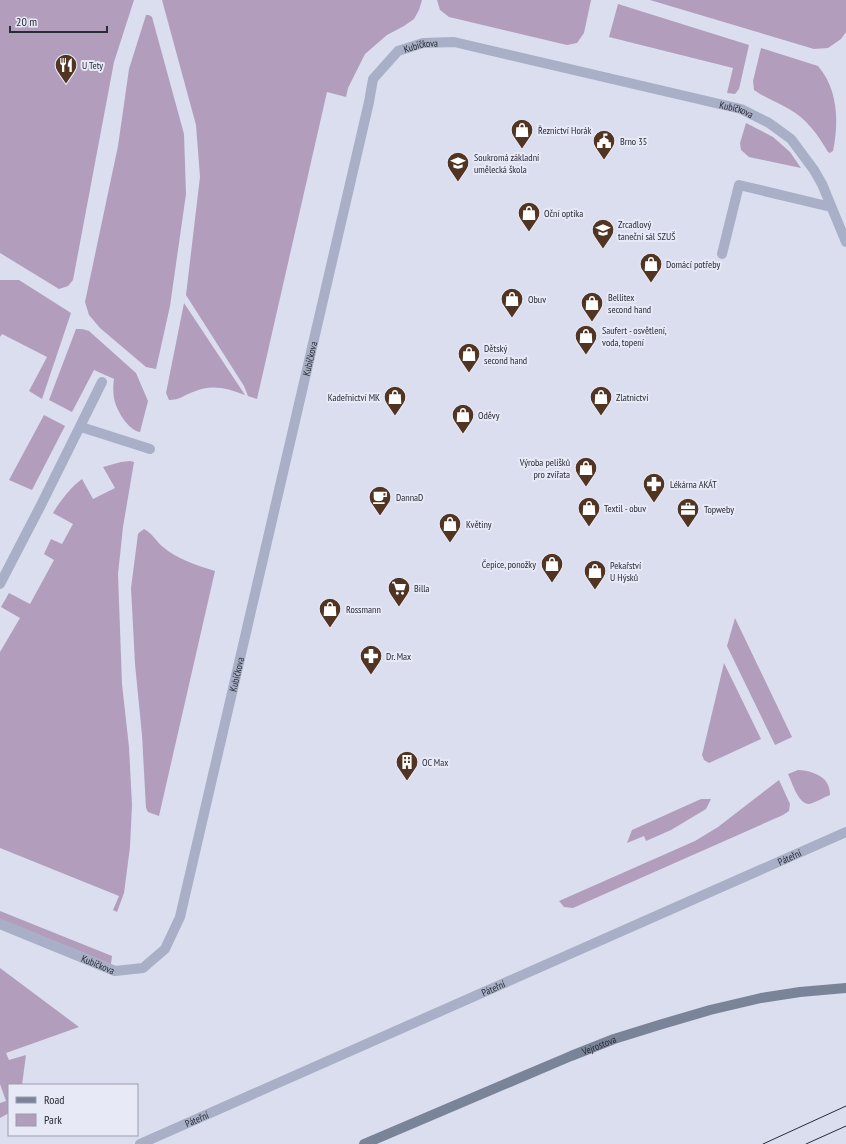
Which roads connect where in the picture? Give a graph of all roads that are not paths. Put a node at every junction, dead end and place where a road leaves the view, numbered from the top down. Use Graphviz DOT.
graph roads {
  1 [pos="832,207"];
  2 [pos="846,242"];
  3 [pos="722,254"];
  4 [pos="102,382"];
  5 [pos="81,427"];
  6 [pos="150,449"];
  7 [pos="0,584"];
  8 [pos="846,832"];
  9 [pos="0,924"];
  10 [pos="846,988"];
  11 [pos="140,1144"];
  12 [pos="364,1144"];
  1 -- 2 [label="street, Kubíčkova"];
  1 -- 3 [label="street"];
  1 -- 9 [label="street, Kubíčkova"];
  4 -- 5 [label="street"];
  5 -- 6 [label="street"];
  5 -- 7 [label="street"];
  8 -- 11 [label="street, Páteřní"];
  10 -- 12 [label="street, Vejrostova"];
}
